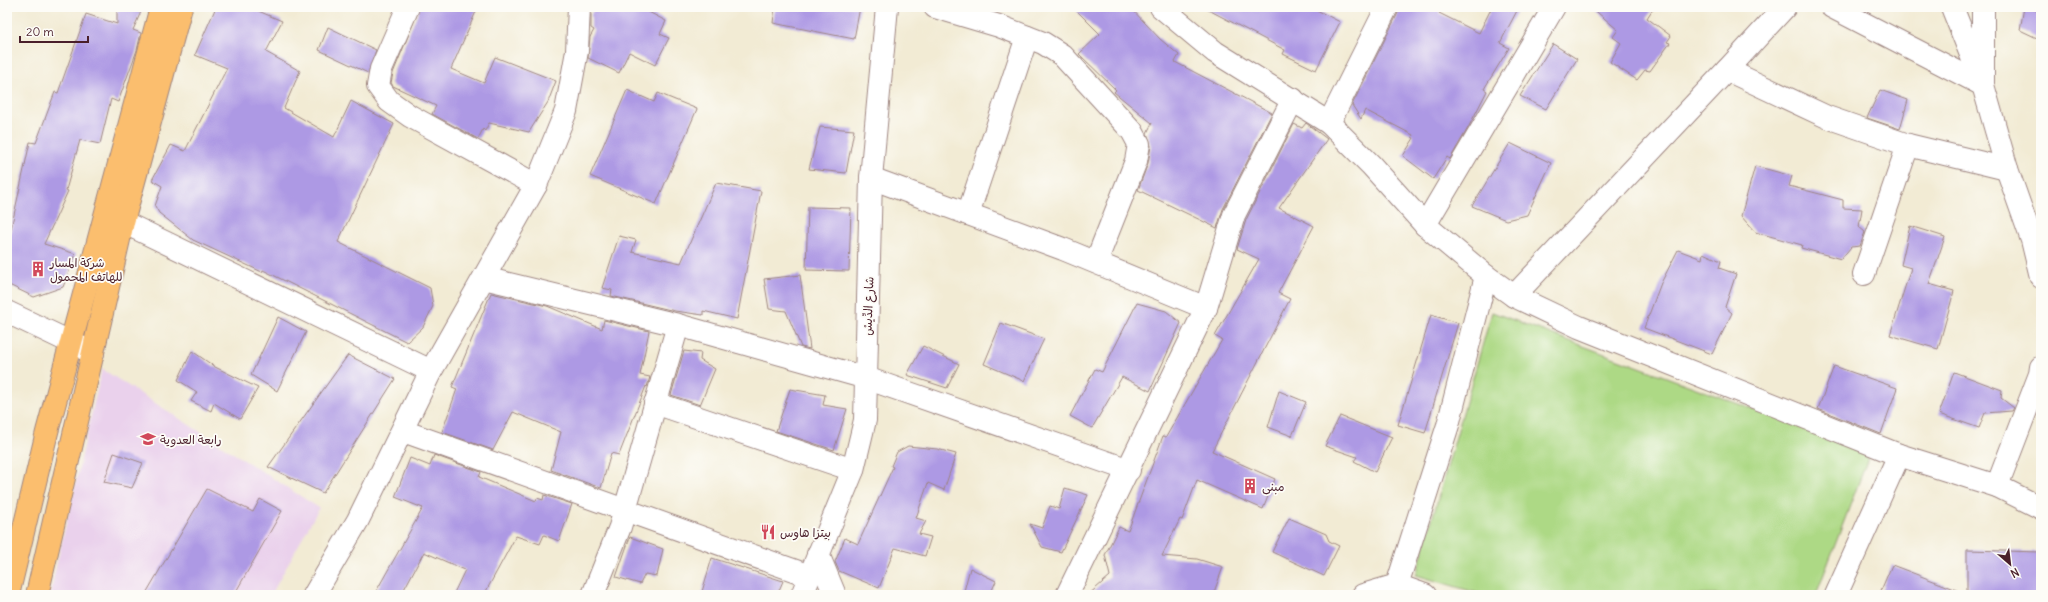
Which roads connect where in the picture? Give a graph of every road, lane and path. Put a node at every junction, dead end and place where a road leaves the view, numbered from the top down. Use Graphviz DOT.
graph roads {
  1 [pos="161,7"];
  2 [pos="181,7"];
  3 [pos="408,7"];
  4 [pos="579,7"];
  5 [pos="887,7"];
  6 [pos="935,7"];
  7 [pos="1161,7"];
  8 [pos="1387,7"];
  9 [pos="1554,7"];
  10 [pos="1785,7"];
  11 [pos="1832,7"];
  12 [pos="1952,7"];
  13 [pos="1983,7"];
  14 [pos="1027,37"];
  15 [pos="1727,70"];
  16 [pos="1983,85"];
  17 [pos="1293,100"];
  18 [pos="1329,123"];
  19 [pos="1908,145"];
  20 [pos="2007,169"];
  21 [pos="871,178"];
  22 [pos="536,185"];
  23 [pos="968,214"];
  24 [pos="123,222"];
  25 [pos="1425,225"];
  26 [pos="1096,262"];
  27 [pos="1864,274"];
  28 [pos="1486,276"];
  29 [pos="2041,277"];
  30 [pos="484,278"];
  31 [pos="1514,296"];
  32 [pos="1206,308"];
  33 [pos="7,312"];
  34 [pos="678,325"];
  35 [pos="72,342"];
  36 [pos="93,353"];
  37 [pos="431,371"];
  38 [pos="2041,372"];
  39 [pos="866,378"];
  40 [pos="655,403"];
  41 [pos="403,431"];
  42 [pos="1900,456"];
  43 [pos="853,470"];
  44 [pos="1129,470"];
  45 [pos="1997,486"];
  46 [pos="2041,508"];
  47 [pos="624,510"];
  48 [pos="818,554"];
  49 [pos="806,585"];
  50 [pos="1397,585"];
  51 [pos="8,595"];
  52 [pos="37,595"];
  53 [pos="314,595"];
  54 [pos="593,595"];
  55 [pos="836,595"];
  56 [pos="1067,595"];
  57 [pos="1363,595"];
  58 [pos="1425,595"];
  59 [pos="1836,595"];
  1 -- 35 [label="main road"];
  2 -- 24 [label="main road"];
  3 -- 22 [label="street"];
  4 -- 22 [label="street"];
  5 -- 21 [label="street, شارع الدِّيسْ"];
  6 -- 14 [label="street"];
  7 -- 17 [label="street"];
  8 -- 18 [label="street"];
  9 -- 25 [label="street"];
  10 -- 15 [label="street"];
  11 -- 16 [label="street"];
  12 -- 16 [label="street"];
  13 -- 16 [label="street"];
  14 -- 23 [label="street"];
  14 -- 26 [label="street"];
  15 -- 19 [label="street"];
  15 -- 31 [label="street"];
  16 -- 20 [label="street"];
  17 -- 18 [label="street"];
  17 -- 32 [label="street"];
  18 -- 25 [label="street"];
  19 -- 20 [label="street"];
  19 -- 27 [label="street"];
  20 -- 29 [label="street"];
  21 -- 23 [label="street"];
  21 -- 39 [label="street, شارع الدِّيسْ"];
  22 -- 30 [label="street"];
  23 -- 26 [label="street"];
  24 -- 36 [label="main road"];
  24 -- 37 [label="street"];
  25 -- 28 [label="street"];
  26 -- 32 [label="street"];
  28 -- 31 [label="street"];
  28 -- 50 [label="street"];
  30 -- 34 [label="street"];
  30 -- 37 [label="street"];
  31 -- 42 [label="street"];
  32 -- 44 [label="street"];
  33 -- 35 [label="street"];
  34 -- 39 [label="street"];
  34 -- 40 [label="street"];
  35 -- 36 [label="street"];
  35 -- 51 [label="main road"];
  36 -- 52 [label="main road"];
  37 -- 41 [label="street"];
  38 -- 45 [label="street"];
  39 -- 43 [label="street, شارع الدِّيسْ"];
  39 -- 44 [label="street"];
  40 -- 43 [label="street"];
  40 -- 47 [label="street"];
  41 -- 47 [label="street"];
  41 -- 53 [label="street"];
  42 -- 45 [label="street"];
  42 -- 59 [label="street"];
  43 -- 48 [label="street, شارع الدِّيسْ"];
  44 -- 56 [label="street"];
  45 -- 46 [label="street"];
  47 -- 49 [label="street"];
  47 -- 54 [label="street"];
  48 -- 49 [label="street, شارع الدِّيسْ"];
  48 -- 55 [label="street"];
  50 -- 57 [label="street"];
  50 -- 58 [label="street"];
}
